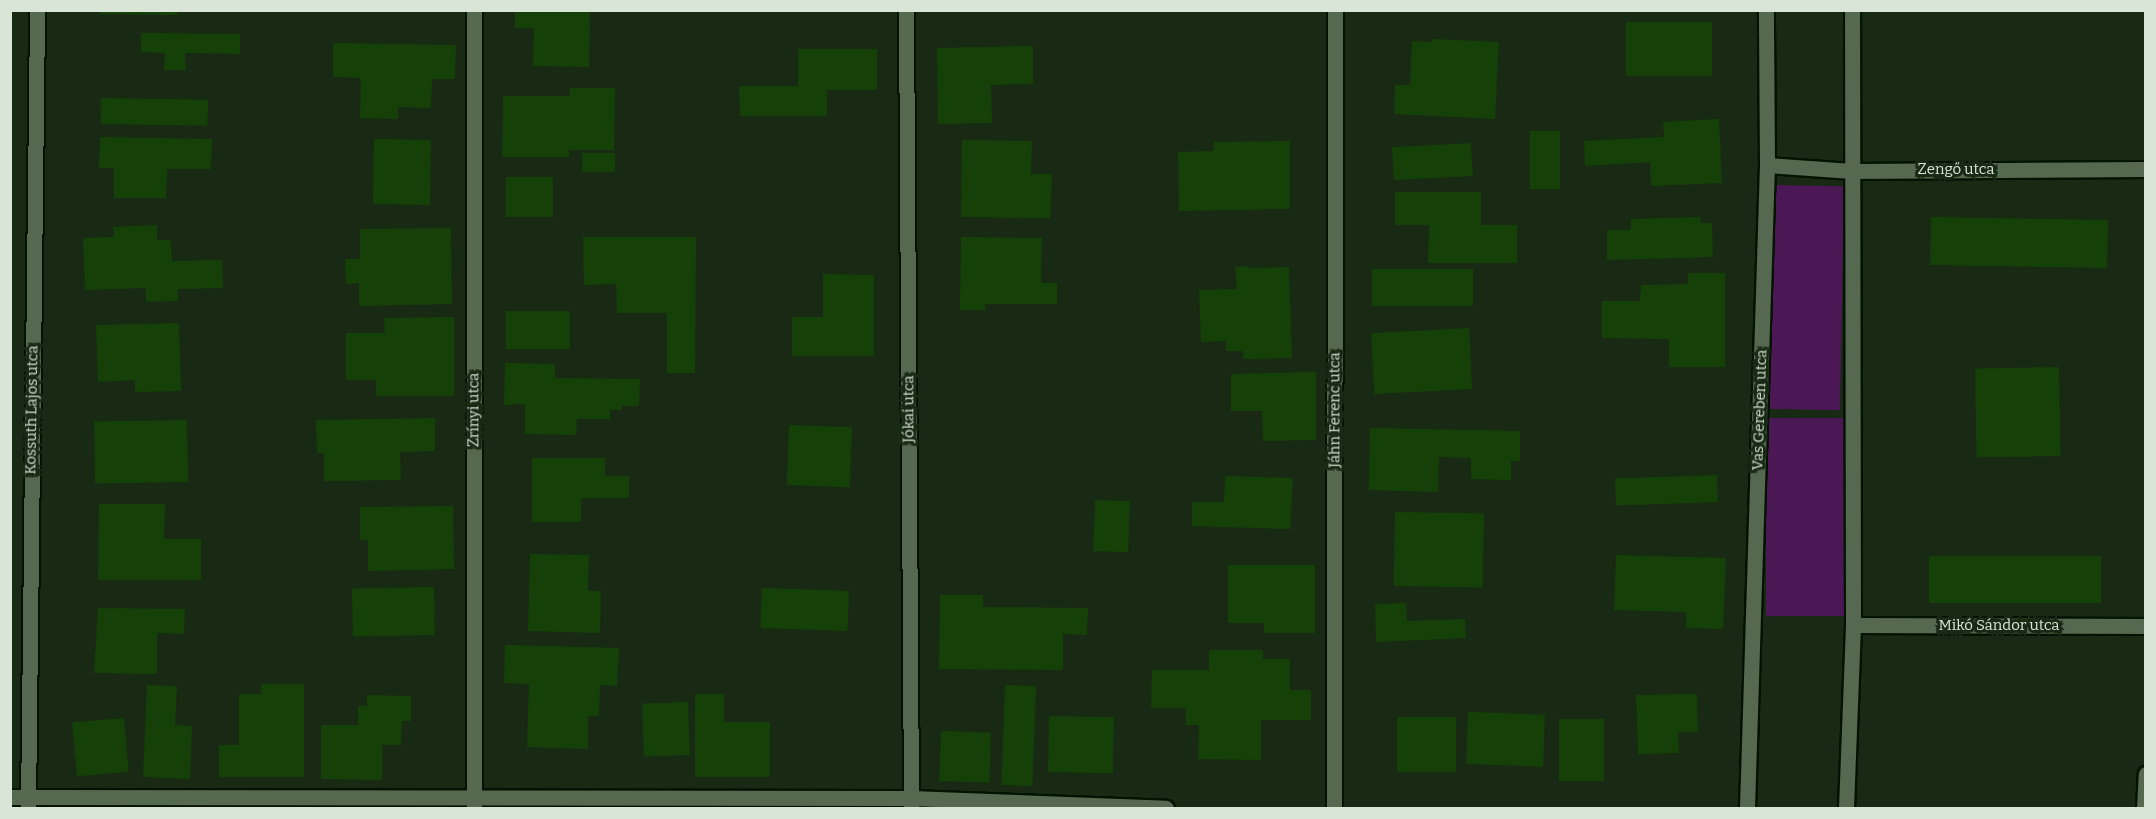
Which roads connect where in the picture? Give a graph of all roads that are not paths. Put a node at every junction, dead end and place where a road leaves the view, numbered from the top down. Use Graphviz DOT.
graph roads {
  1 [pos="37,10"];
  2 [pos="474,10"];
  3 [pos="906,10"];
  4 [pos="1335,10"];
  5 [pos="1766,10"];
  6 [pos="1852,10"];
  7 [pos="1767,165"];
  8 [pos="2145,169"];
  9 [pos="1852,171"];
  10 [pos="1853,626"];
  11 [pos="2145,626"];
  12 [pos="2145,774"];
  13 [pos="10,797"];
  14 [pos="28,803"];
  15 [pos="911,803"];
  16 [pos="474,804"];
  17 [pos="1166,808"];
  18 [pos="1334,808"];
  19 [pos="1747,808"];
  20 [pos="1846,808"];
  21 [pos="2144,808"];
  1 -- 14 [label="street, Kossuth Lajos utca"];
  2 -- 16 [label="street, Zrínyi utca"];
  3 -- 15 [label="street, Jókai utca"];
  4 -- 18 [label="street, Jáhn Ferenc utca"];
  5 -- 7 [label="street, Vas Gereben utca"];
  6 -- 9 [label="street"];
  7 -- 9 [label="street, Zengő utca"];
  7 -- 19 [label="street, Vas Gereben utca"];
  8 -- 9 [label="street, Zengő utca"];
  9 -- 10 [label="street"];
  10 -- 11 [label="street, Mikó Sándor utca"];
  10 -- 20 [label="street"];
  12 -- 21 [label="street"];
  13 -- 14 [label="street"];
  14 -- 16 [label="street"];
  15 -- 16 [label="street"];
  15 -- 17 [label="street"];
}
